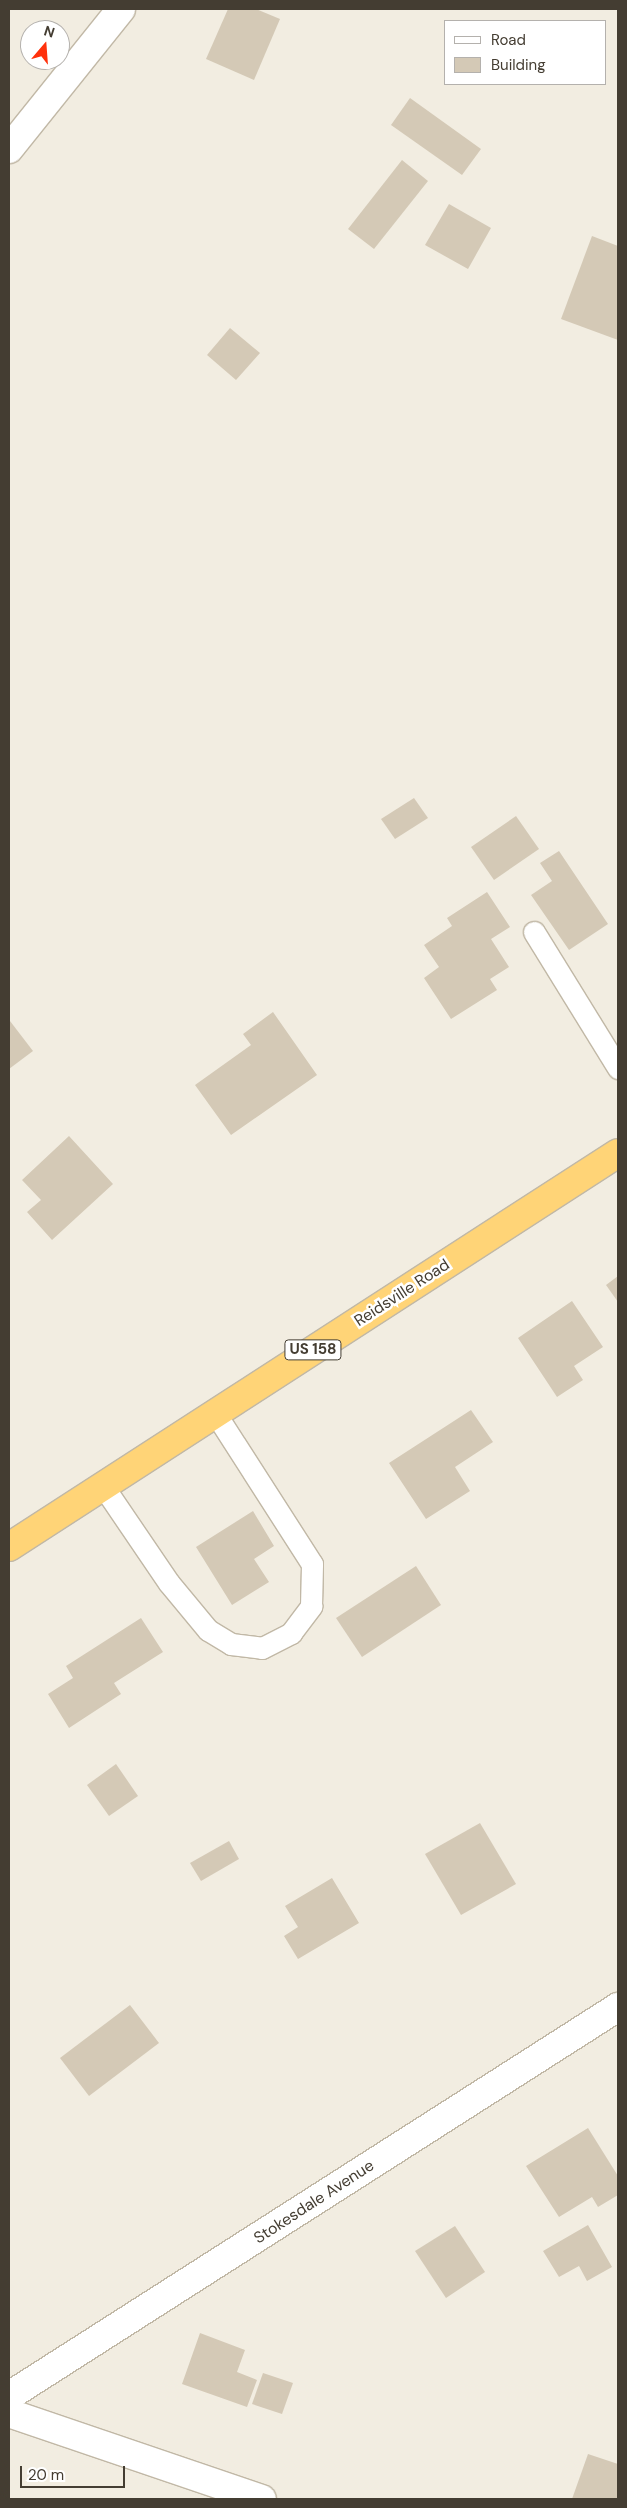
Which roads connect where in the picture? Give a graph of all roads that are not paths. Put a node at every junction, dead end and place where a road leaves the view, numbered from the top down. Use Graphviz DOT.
graph roads {
  1 [pos="121,9"];
  2 [pos="9,149"];
  3 [pos="534,932"];
  4 [pos="618,1068"];
  5 [pos="618,1153"];
  6 [pos="215,1413"];
  7 [pos="103,1486"];
  8 [pos="9,1547"];
  9 [pos="618,2007"];
  10 [pos="9,2396"];
  11 [pos="9,2413"];
  12 [pos="262,2499"];
  1 -- 2 [label="street"];
  3 -- 4 [label="lane"];
  5 -- 6 [label="highway, Reidsville Road / US 158"];
  6 -- 7 [label="highway, Reidsville Road / US 158"];
  6 -- 7 [label="lane"];
  7 -- 8 [label="highway, Reidsville Road / US 158"];
  9 -- 10 [label="street, Stokesdale Avenue"];
  11 -- 12 [label="street"];
}
